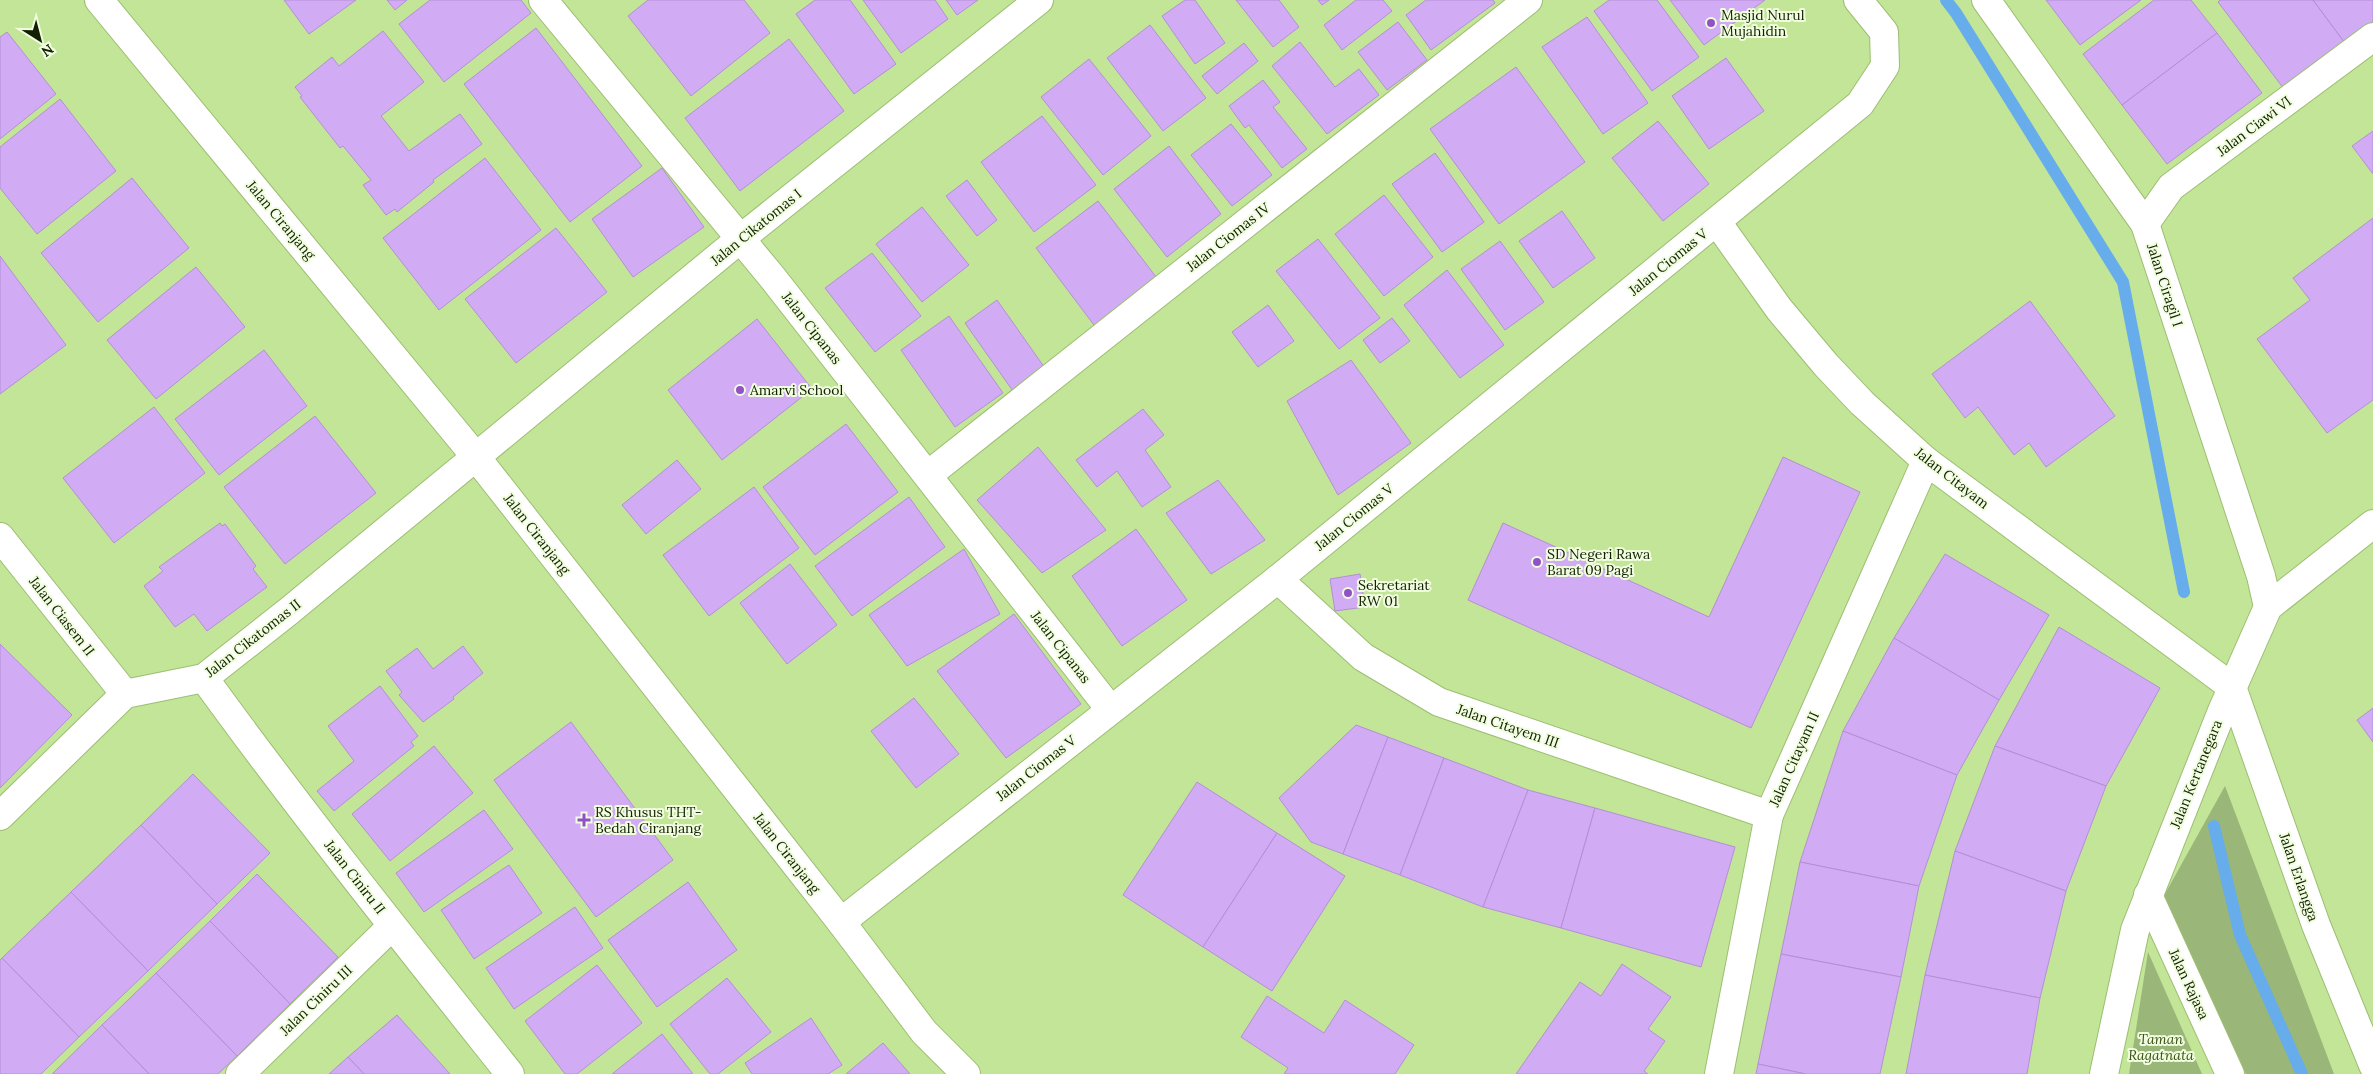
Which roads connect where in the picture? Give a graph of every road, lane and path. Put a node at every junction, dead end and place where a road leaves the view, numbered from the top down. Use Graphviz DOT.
graph roads {
  1 [pos="99,0"];
  2 [pos="1039,0"];
  3 [pos="1528,0"];
  4 [pos="1858,0"];
  5 [pos="1986,0"];
  6 [pos="547,1"];
  7 [pos="2373,37"];
  8 [pos="1717,222"];
  9 [pos="2145,224"];
  10 [pos="740,239"];
  11 [pos="476,457"];
  12 [pos="1926,461"];
  13 [pos="928,475"];
  14 [pos="2373,524"];
  15 [pos="0,537"];
  16 [pos="1278,579"];
  17 [pos="2268,607"];
  18 [pos="204,678"];
  19 [pos="2232,687"];
  20 [pos="125,694"];
  21 [pos="1110,710"];
  22 [pos="1770,815"];
  23 [pos="0,816"];
  24 [pos="2148,895"];
  25 [pos="841,922"];
  26 [pos="392,926"];
  27 [pos="2373,1065"];
  28 [pos="240,1074"];
  29 [pos="510,1074"];
  30 [pos="966,1074"];
  31 [pos="1720,1074"];
  32 [pos="2104,1074"];
  33 [pos="2230,1074"];
  1 -- 11 [label="street, Jalan Ciranjang"];
  2 -- 10 [label="street, Jalan Cikatomas I"];
  3 -- 13 [label="street, Jalan Ciomas IV"];
  4 -- 8 [label="street, Jalan Ciomas V"];
  5 -- 9 [label="street, Jalan Ciragil I"];
  6 -- 10 [label="street, Jalan Cipanas"];
  7 -- 9 [label="street, Jalan Ciawi VI"];
  8 -- 12 [label="street, Jalan Citayam"];
  8 -- 16 [label="street, Jalan Ciomas V"];
  9 -- 17 [label="street, Jalan Ciragil I"];
  10 -- 11 [label="street, Jalan Cikatomas I"];
  10 -- 13 [label="street, Jalan Cipanas"];
  11 -- 18 [label="street, Jalan Cikatomas II"];
  11 -- 25 [label="street, Jalan Ciranjang"];
  12 -- 19 [label="street, Jalan Citayam"];
  12 -- 22 [label="street, Jalan Citayam II"];
  13 -- 21 [label="street, Jalan Cipanas"];
  14 -- 17 [label="street, Jalan Kertanegara"];
  15 -- 20 [label="street, Jalan Ciasem II"];
  16 -- 21 [label="street, Jalan Ciomas V"];
  16 -- 22 [label="street, Jalan Citayem III"];
  17 -- 19 [label="street, Jalan Kertanegara"];
  18 -- 20 [label="street, Jalan Cikatomas II"];
  18 -- 26 [label="street, Jalan Ciniru II"];
  19 -- 24 [label="street, Jalan Kertanegara"];
  19 -- 27 [label="street, Jalan Erlangga"];
  20 -- 23 [label="street"];
  21 -- 25 [label="street, Jalan Ciomas V"];
  22 -- 31 [label="street, Jalan Citayam II"];
  24 -- 32 [label="street, Jalan Kertanegara"];
  24 -- 33 [label="street, Jalan Rajasa"];
  25 -- 30 [label="street, Jalan Ciranjang"];
  26 -- 28 [label="street, Jalan Ciniru III"];
  26 -- 29 [label="street, Jalan Ciniru II"];
}
